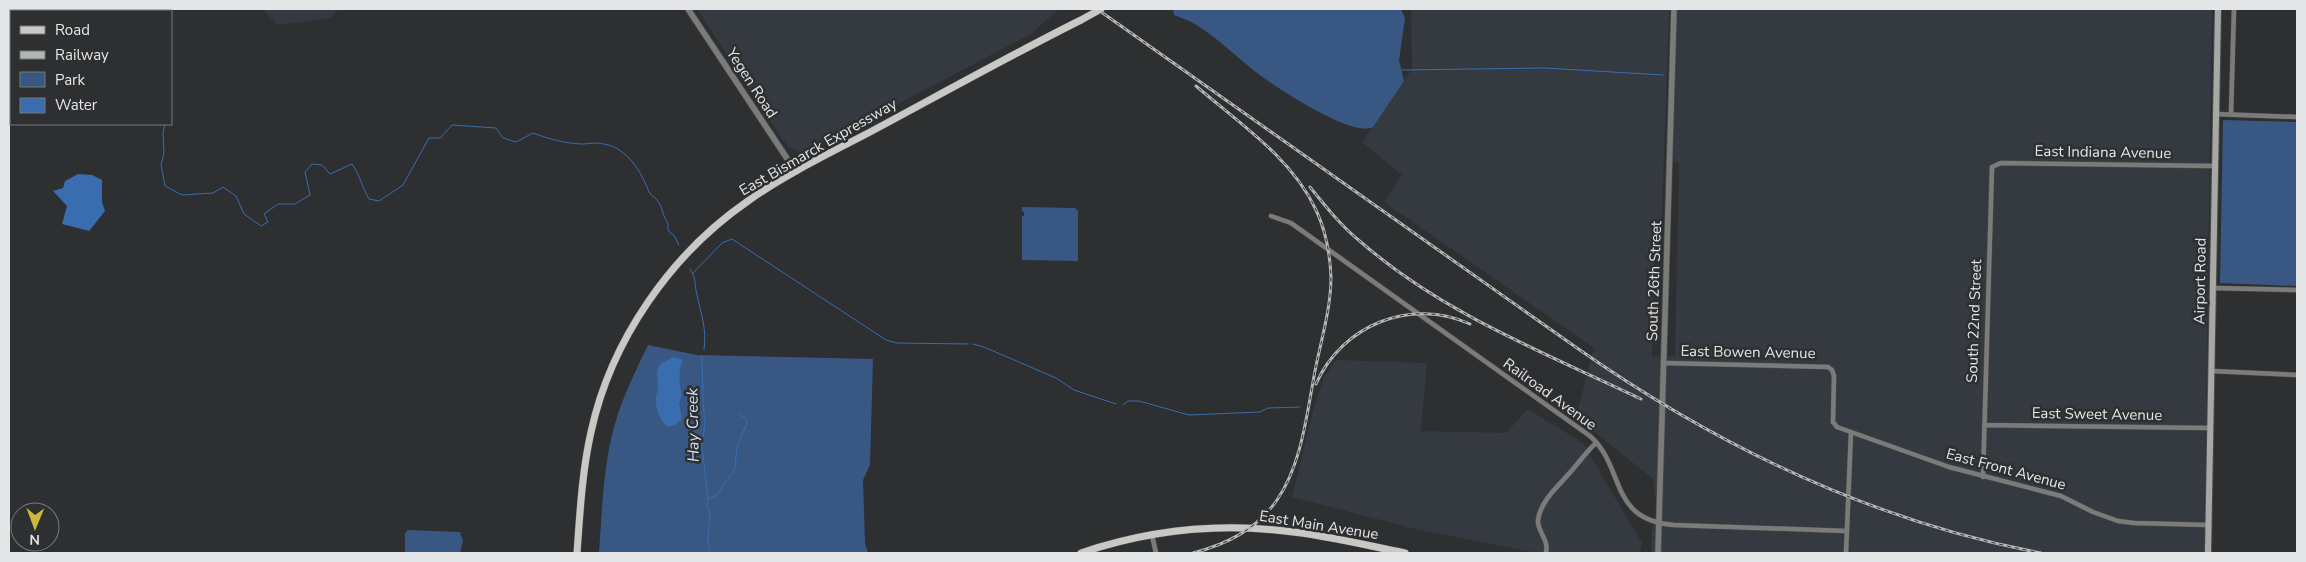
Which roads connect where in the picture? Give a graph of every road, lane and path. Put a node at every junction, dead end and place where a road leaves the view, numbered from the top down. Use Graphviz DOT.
graph roads {
  1 [pos="688,9"];
  2 [pos="1102,9"];
  3 [pos="1674,9"];
  4 [pos="2218,9"];
  5 [pos="2234,9"];
  6 [pos="2215,114"];
  7 [pos="2231,114"];
  8 [pos="2297,117"];
  9 [pos="2214,166"];
  10 [pos="1992,167"];
  11 [pos="796,172"];
  12 [pos="1271,216"];
  13 [pos="2212,288"];
  14 [pos="2297,290"];
  15 [pos="1664,363"];
  16 [pos="2211,371"];
  17 [pos="2297,375"];
  18 [pos="1832,419"];
  19 [pos="1984,425"];
  20 [pos="2210,428"];
  21 [pos="1850,432"];
  22 [pos="1596,443"];
  23 [pos="1983,477"];
  24 [pos="1659,523"];
  25 [pos="2208,525"];
  26 [pos="1847,532"];
  27 [pos="1152,535"];
  28 [pos="577,553"];
  29 [pos="1081,553"];
  30 [pos="1156,553"];
  31 [pos="1405,553"];
  32 [pos="1546,553"];
  33 [pos="1658,553"];
  34 [pos="1846,553"];
  35 [pos="2208,553"];
  1 -- 11 [label="street, Yegen Road"];
  2 -- 11 [label="main road, East Bismarck Expressway, bridge"];
  3 -- 15 [label="street, South 26th Street"];
  4 -- 6 [label="main road, Airport Road"];
  5 -- 7 [label="street"];
  6 -- 7 [label="street"];
  6 -- 9 [label="main road, Airport Road"];
  7 -- 8 [label="street"];
  9 -- 10 [label="street, East Indiana Avenue"];
  9 -- 13 [label="main road, Airport Road"];
  10 -- 19 [label="street, South 22nd Street"];
  11 -- 28 [label="main road, East Bismarck Expressway"];
  12 -- 22 [label="street, Railroad Avenue"];
  13 -- 14 [label="street"];
  13 -- 16 [label="main road, Airport Road"];
  15 -- 18 [label="street, East Bowen Avenue"];
  15 -- 24 [label="street, South 26th Street"];
  16 -- 17 [label="street"];
  16 -- 20 [label="main road, Airport Road"];
  18 -- 21 [label="street, East Front Avenue"];
  19 -- 20 [label="street, East Sweet Avenue"];
  19 -- 23 [label="street, South 22nd Street"];
  20 -- 25 [label="main road, Airport Road"];
  21 -- 23 [label="street, East Front Avenue"];
  21 -- 26 [label="street"];
  22 -- 24 [label="street, Railroad Avenue"];
  22 -- 32 [label="street"];
  23 -- 25 [label="street, East Front Avenue"];
  24 -- 26 [label="street, Railroad Avenue"];
  24 -- 33 [label="street, South 26th Street"];
  25 -- 35 [label="main road, Airport Road"];
  26 -- 34 [label="street"];
  27 -- 29 [label="main road, East Main Avenue"];
  27 -- 30 [label="street"];
  27 -- 31 [label="main road, East Main Avenue"];
}
